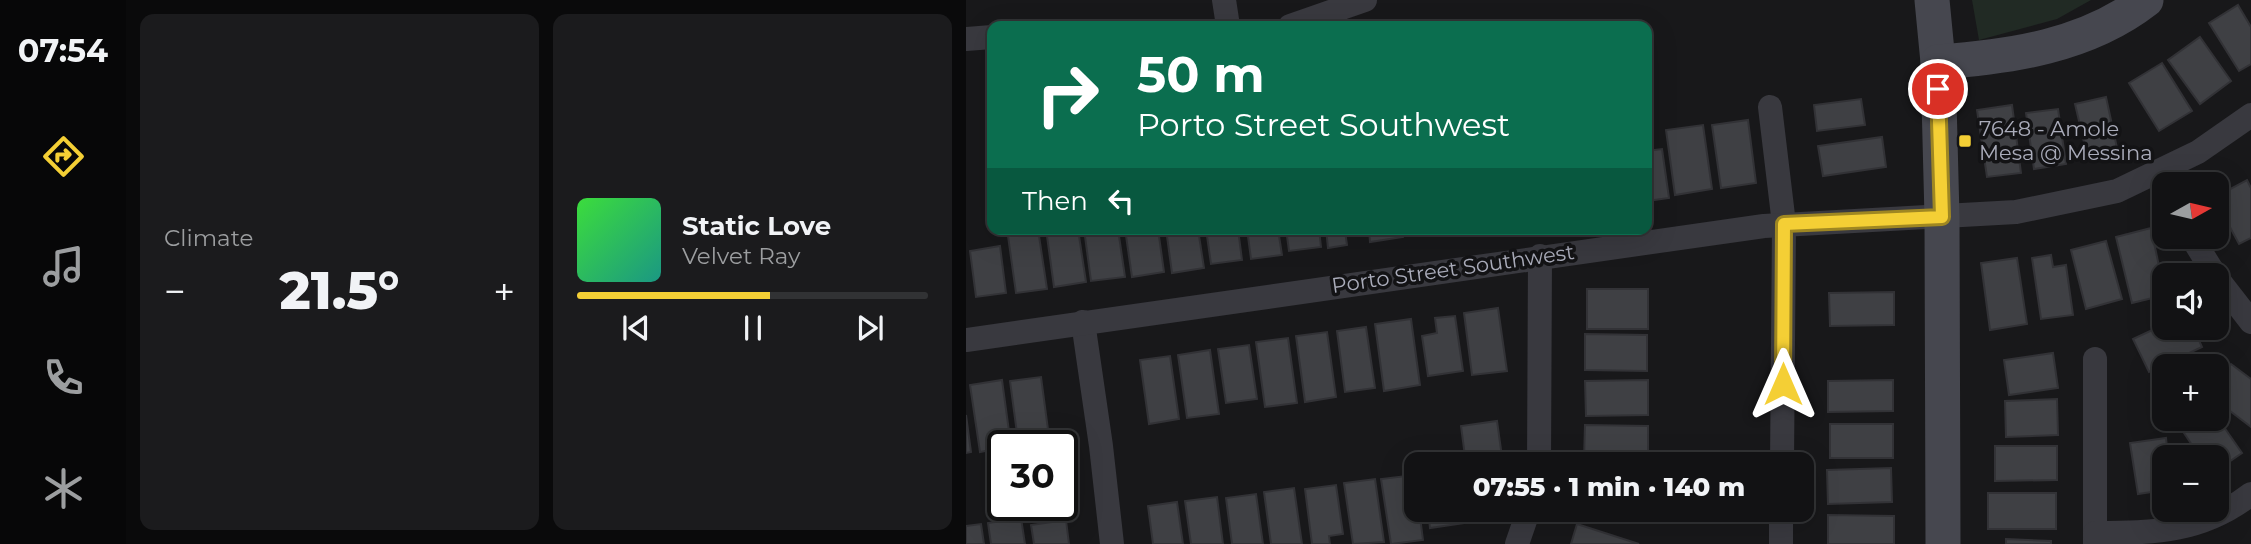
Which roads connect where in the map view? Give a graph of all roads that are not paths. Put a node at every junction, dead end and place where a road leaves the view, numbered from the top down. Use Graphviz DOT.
graph roads {
  1 [pos="1224,0"];
  2 [pos="1366,0"];
  3 [pos="1932,0"];
  4 [pos="2146,0"];
  5 [pos="1227,21"];
  6 [pos="1305,21"];
  7 [pos="966,36"];
  8 [pos="987,37"];
  9 [pos="1938,62"];
  10 [pos="1770,107"];
  11 [pos="2251,115"];
  12 [pos="2173,172"];
  13 [pos="2152,183"];
  14 [pos="1942,217"];
  15 [pos="1784,224"];
  16 [pos="1541,256"];
  17 [pos="2229,293"];
  18 [pos="1083,322"];
  19 [pos="2251,322"];
  20 [pos="966,340"];
  21 [pos="2095,359"];
  22 [pos="1539,452"];
  23 [pos="1782,452"];
  24 [pos="2251,494"];
  25 [pos="1525,522"];
  26 [pos="1782,522"];
  27 [pos="2095,538"];
  28 [pos="1112,544"];
  29 [pos="1517,544"];
  30 [pos="1781,544"];
  31 [pos="1943,544"];
  1 -- 5 [label="street"];
  2 -- 6 [label="street"];
  3 -- 9 [label="street"];
  4 -- 9 [label="street"];
  7 -- 8 [label="street"];
  9 -- 14 [label="street"];
  10 -- 15 [label="street"];
  11 -- 12 [label="street, Porto Street Southwest"];
  13 -- 14 [label="street, Porto Street Southwest"];
  14 -- 15 [label="street, Porto Street Southwest"];
  14 -- 31 [label="street"];
  15 -- 16 [label="street, Porto Street Southwest"];
  15 -- 23 [label="street"];
  16 -- 18 [label="street, Porto Street Southwest"];
  16 -- 22 [label="street"];
  17 -- 19 [label="street"];
  18 -- 20 [label="street, Porto Street Southwest"];
  18 -- 28 [label="street"];
  21 -- 27 [label="street"];
  24 -- 27 [label="street"];
  25 -- 29 [label="street"];
  26 -- 30 [label="street"];
}
